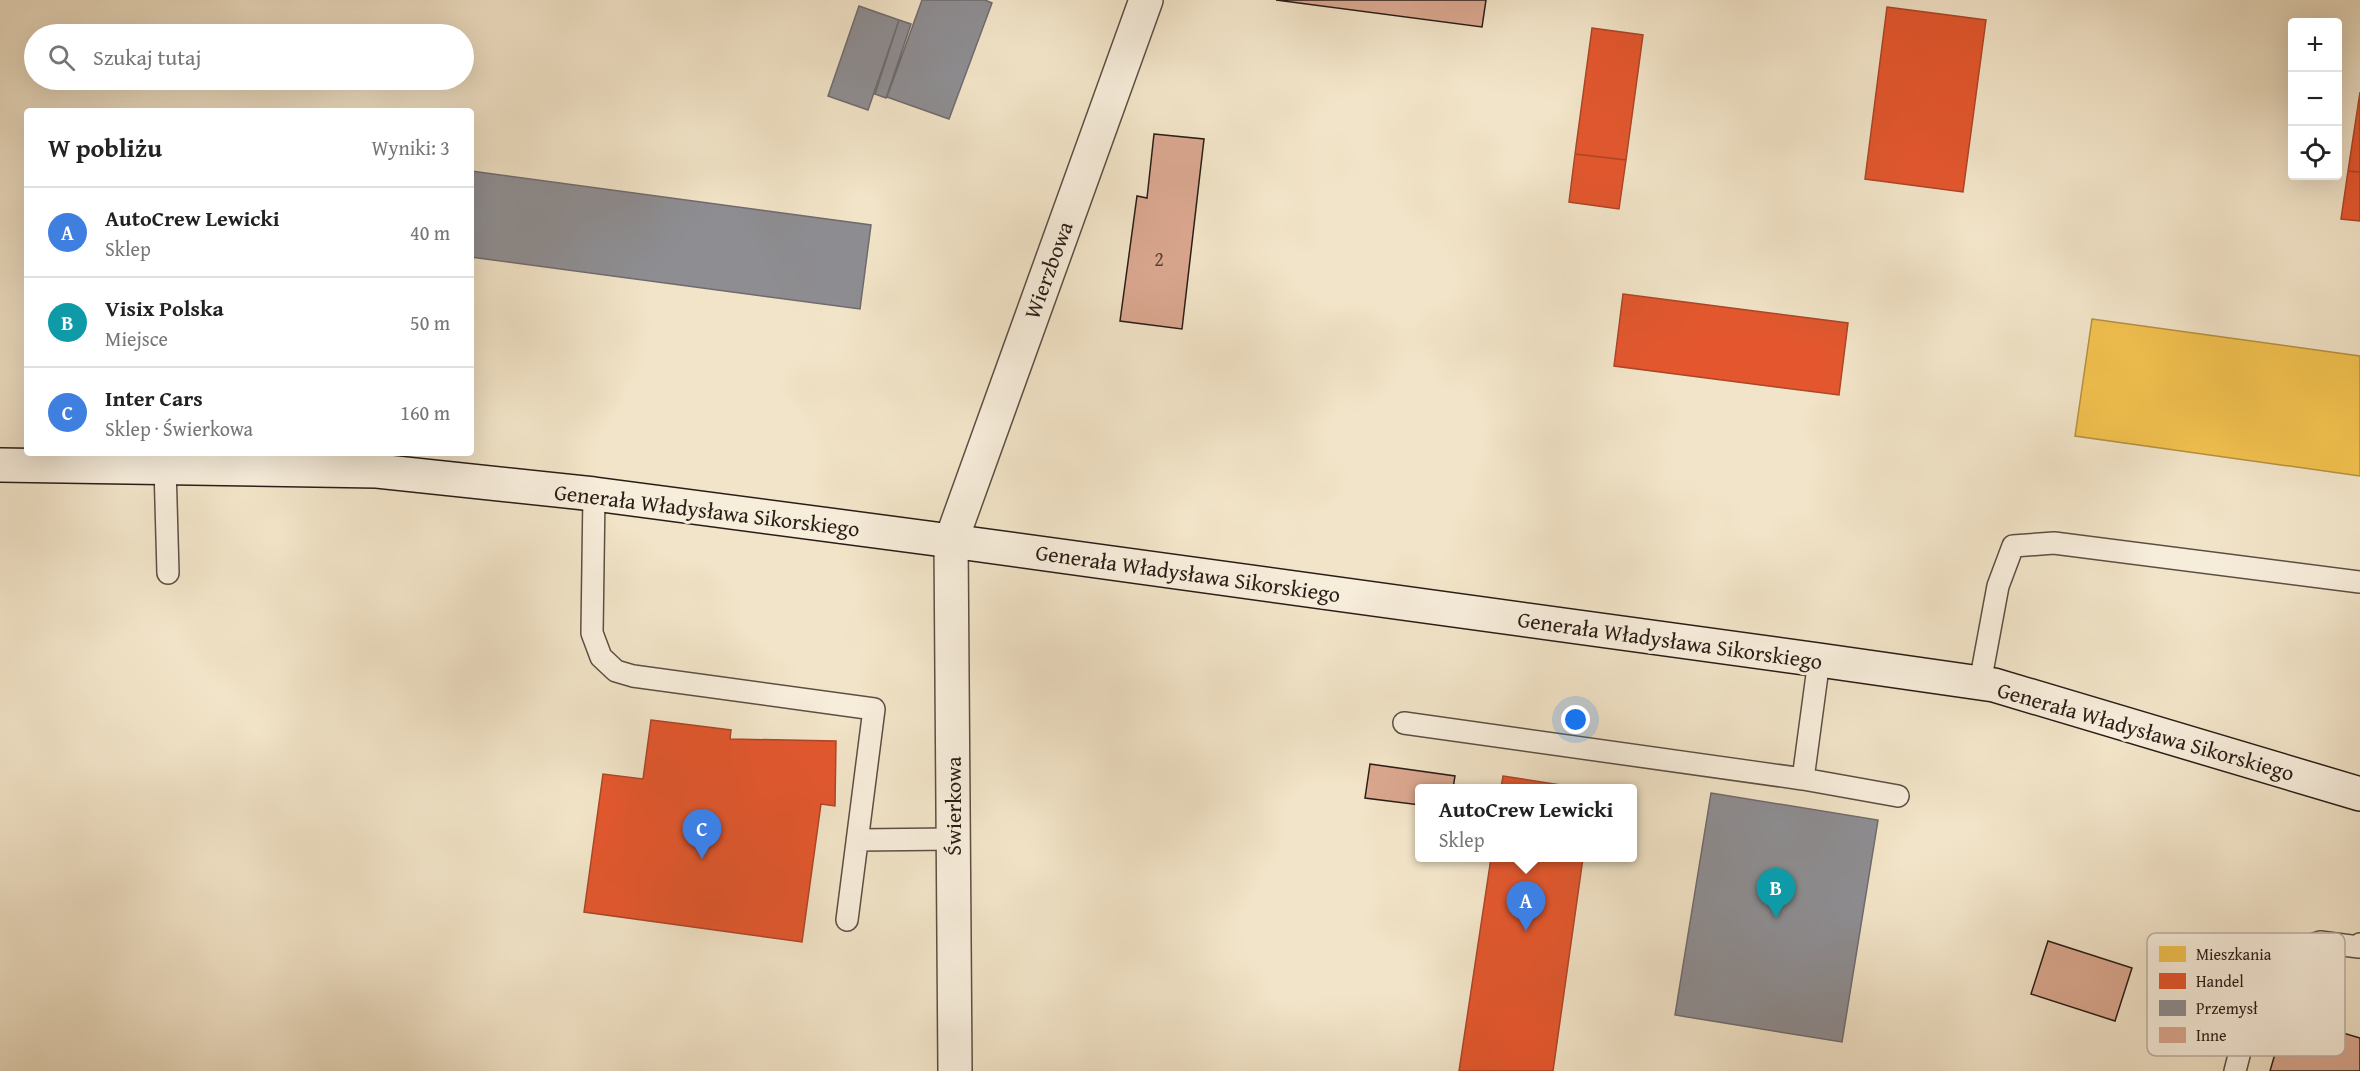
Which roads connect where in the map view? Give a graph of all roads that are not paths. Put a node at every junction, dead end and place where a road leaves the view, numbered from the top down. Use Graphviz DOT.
graph roads {
  1 [pos="1146,0"];
  2 [pos="0,465"];
  3 [pos="165,467"];
  4 [pos="594,494"];
  5 [pos="951,541"];
  6 [pos="168,573"];
  7 [pos="2360,582"];
  8 [pos="1819,660"];
  9 [pos="1980,683"];
  10 [pos="1404,723"];
  11 [pos="1803,779"];
  12 [pos="2360,794"];
  13 [pos="1898,796"];
  14 [pos="953,839"];
  15 [pos="858,840"];
  16 [pos="847,920"];
  17 [pos="2345,944"];
  18 [pos="2360,946"];
  19 [pos="2239,1056"];
  20 [pos="955,1071"];
  21 [pos="2235,1071"];
  1 -- 5 [label="street, Wierzbowa"];
  2 -- 3 [label="street, Generała Władysława Sikorskiego"];
  3 -- 4 [label="street, Generała Władysława Sikorskiego"];
  3 -- 6 [label="lane"];
  4 -- 5 [label="street, Generała Władysława Sikorskiego"];
  4 -- 15 [label="lane"];
  5 -- 8 [label="street, Generała Władysława Sikorskiego"];
  5 -- 14 [label="street, Świerkowa"];
  7 -- 9 [label="lane"];
  8 -- 9 [label="street, Generała Władysława Sikorskiego"];
  8 -- 11 [label="lane"];
  9 -- 12 [label="street, Generała Władysława Sikorskiego"];
  10 -- 11 [label="lane"];
  11 -- 13 [label="lane"];
  14 -- 15 [label="lane"];
  14 -- 20 [label="street, Świerkowa"];
  15 -- 16 [label="lane"];
  17 -- 18 [label="lane"];
  19 -- 21 [label="lane"];
}
